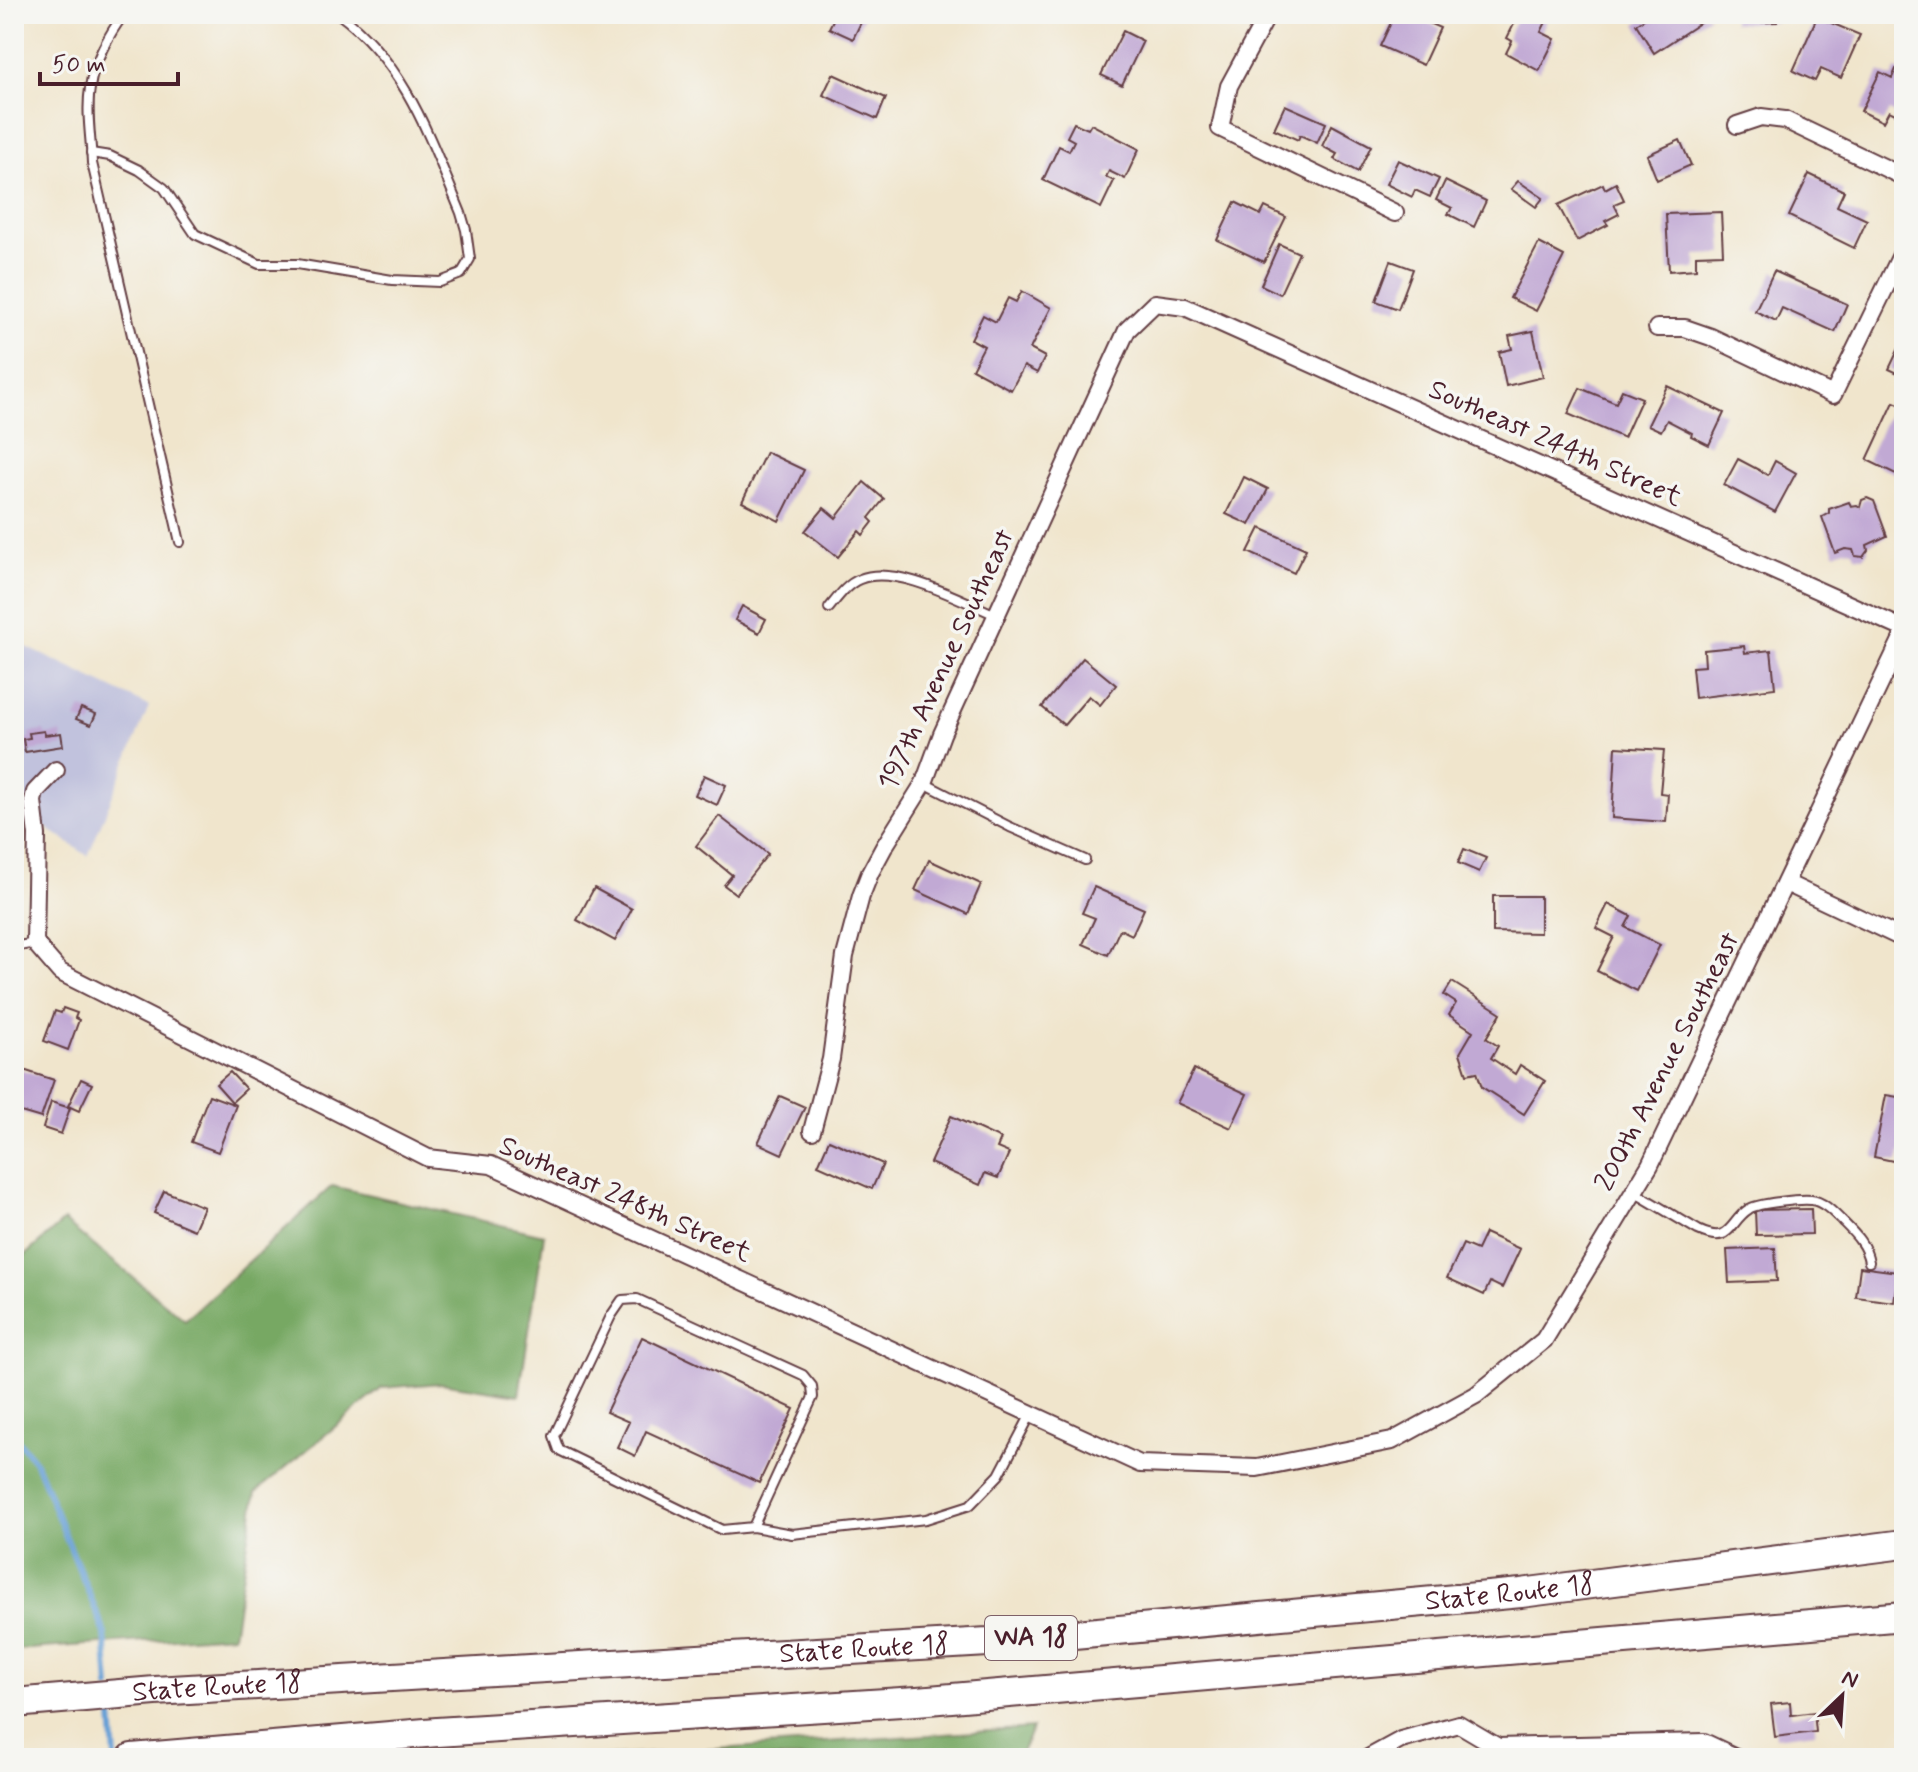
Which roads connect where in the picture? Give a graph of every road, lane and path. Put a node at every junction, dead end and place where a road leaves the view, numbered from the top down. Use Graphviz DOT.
graph roads {
  1 [pos="124,14"];
  2 [pos="339,14"];
  3 [pos="1268,14"];
  4 [pos="1737,125"];
  5 [pos="91,153"];
  6 [pos="1904,177"];
  7 [pos="1395,213"];
  8 [pos="1904,249"];
  9 [pos="1185,307"];
  10 [pos="1657,328"];
  11 [pos="180,542"];
  12 [pos="829,608"];
  13 [pos="997,615"];
  14 [pos="1904,631"];
  15 [pos="56,770"];
  16 [pos="924,783"];
  17 [pos="1085,860"];
  18 [pos="1786,883"];
  19 [pos="1904,939"];
  20 [pos="35,943"];
  21 [pos="14,945"];
  22 [pos="812,1131"];
  23 [pos="1634,1192"];
  24 [pos="1869,1262"];
  25 [pos="1031,1413"];
  26 [pos="1392,1441"];
  27 [pos="753,1527"];
  28 [pos="1904,1544"];
  29 [pos="1904,1616"];
  30 [pos="14,1703"];
  31 [pos="132,1758"];
  32 [pos="1368,1758"];
  33 [pos="1738,1758"];
  1 -- 5 [label="lane"];
  2 -- 5 [label="lane"];
  3 -- 7 [label="street"];
  4 -- 6 [label="street"];
  5 -- 11 [label="lane"];
  8 -- 10 [label="street"];
  9 -- 13 [label="street, 197th Avenue Southeast"];
  9 -- 14 [label="street, Southeast 244th Street"];
  12 -- 13 [label="lane"];
  13 -- 16 [label="street, 197th Avenue Southeast"];
  14 -- 18 [label="street, 200th Avenue Southeast"];
  15 -- 20 [label="street"];
  16 -- 17 [label="lane"];
  16 -- 22 [label="street, 197th Avenue Southeast"];
  18 -- 19 [label="street"];
  18 -- 23 [label="street, 200th Avenue Southeast"];
  20 -- 21 [label="lane"];
  20 -- 25 [label="street, Southeast 248th Street"];
  23 -- 24 [label="lane"];
  23 -- 26 [label="street, 200th Avenue Southeast"];
  25 -- 26 [label="street, Southeast 248th Street"];
  25 -- 27 [label="lane"];
  27 -- 27 [label="lane"];
  28 -- 30 [label="highway, State Route 18 / WA 18"];
  29 -- 31 [label="highway, State Route 18 / WA 18"];
  32 -- 33 [label="street"];
}
